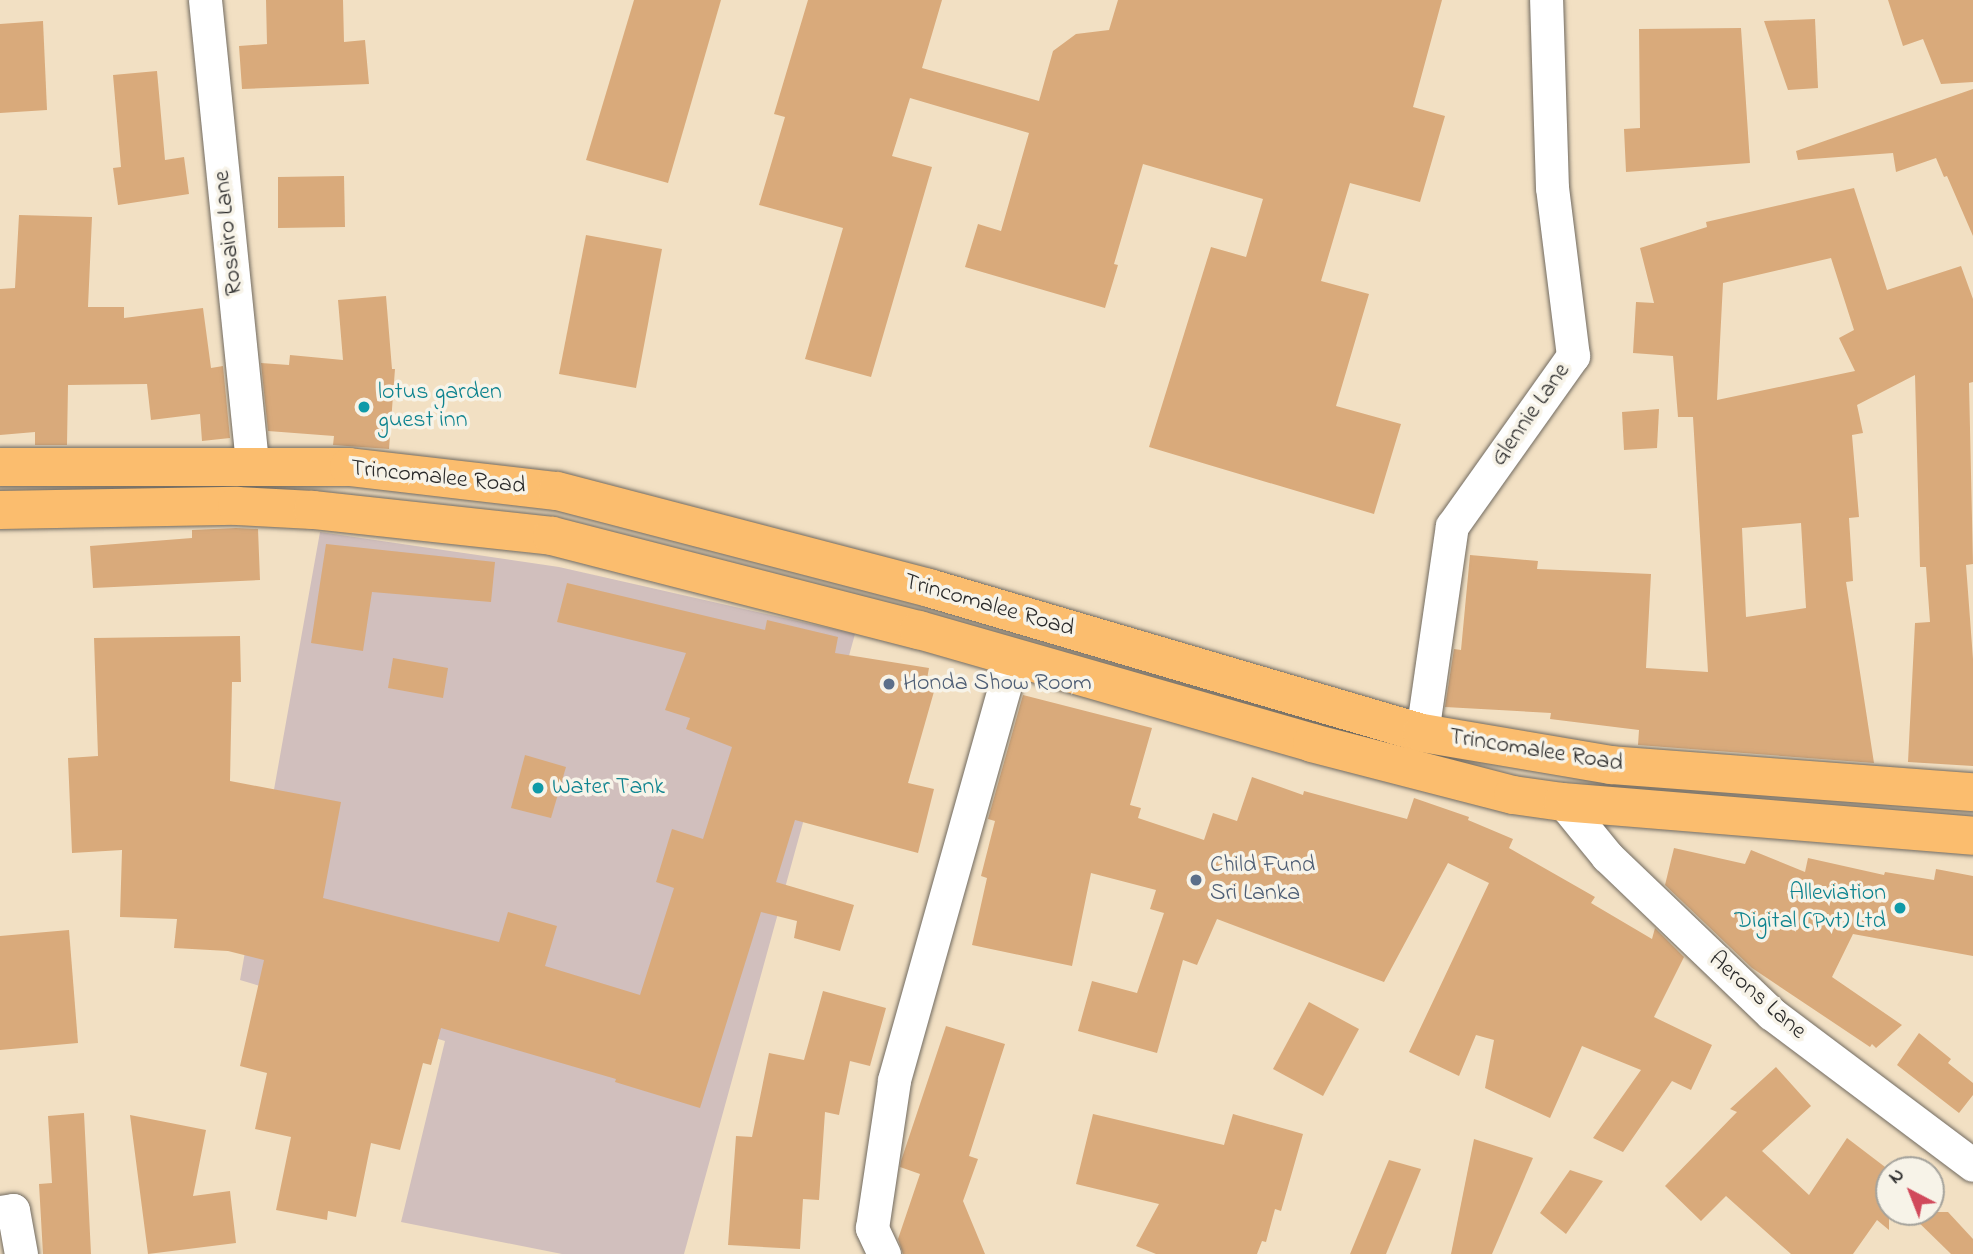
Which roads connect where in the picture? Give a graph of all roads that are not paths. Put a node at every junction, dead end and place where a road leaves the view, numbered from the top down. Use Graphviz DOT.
graph roads {
  1 [pos="205,0"];
  2 [pos="1546,0"];
  3 [pos="252,465"];
  4 [pos="0,467"];
  5 [pos="0,510"];
  6 [pos="1013,658"];
  7 [pos="1422,733"];
  8 [pos="1973,792"];
  9 [pos="1563,802"];
  10 [pos="1973,836"];
  11 [pos="1973,1165"];
  12 [pos="0,1212"];
  13 [pos="21,1254"];
  14 [pos="884,1254"];
  1 -- 3 [label="street, Rosairo Lane"];
  2 -- 7 [label="street, Glennie Lane"];
  3 -- 4 [label="highway, Trincomalee Road"];
  3 -- 7 [label="highway, Trincomalee Road"];
  5 -- 6 [label="highway, Trincomalee Road"];
  6 -- 9 [label="highway, Trincomalee Road"];
  6 -- 14 [label="street"];
  7 -- 8 [label="highway, Trincomalee Road"];
  9 -- 10 [label="highway, Trincomalee Road"];
  9 -- 11 [label="street, Aerons Lane"];
  12 -- 13 [label="street"];
}
